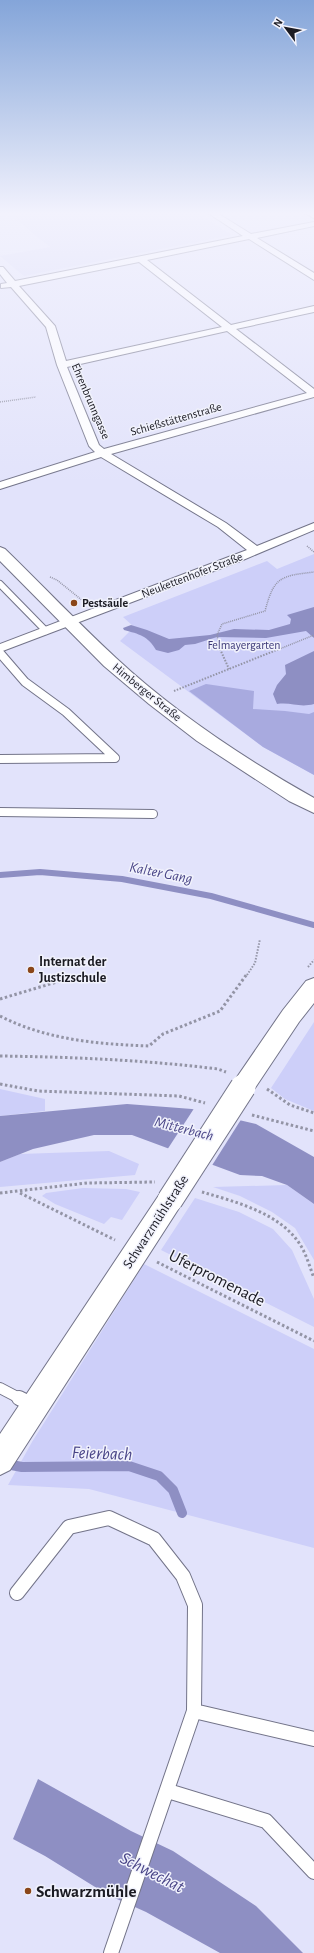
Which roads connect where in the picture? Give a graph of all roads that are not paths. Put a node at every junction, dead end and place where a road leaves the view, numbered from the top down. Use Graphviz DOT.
graph roads {
  1 [pos="29,302"];
  2 [pos="198,302"];
  3 [pos="314,309"];
  4 [pos="231,327"];
  5 [pos="62,365"];
  6 [pos="314,394"];
  7 [pos="102,453"];
  8 [pos="0,486"];
  9 [pos="314,526"];
  10 [pos="255,550"];
  11 [pos="0,552"];
  12 [pos="0,584"];
  13 [pos="70,623"];
  14 [pos="46,631"];
  15 [pos="0,648"];
  16 [pos="0,653"];
  17 [pos="0,759"];
  18 [pos="314,806"];
  19 [pos="0,812"];
  20 [pos="153,814"];
  21 [pos="314,987"];
  22 [pos="0,1388"];
  23 [pos="34,1406"];
  24 [pos="5,1452"];
  25 [pos="17,1593"];
  26 [pos="194,1711"];
  27 [pos="314,1738"];
  28 [pos="168,1791"];
  29 [pos="314,1872"];
  30 [pos="111,1953"];
  1 -- 5 [label="street, Ehrenbrunngasse"];
  2 -- 4 [label="street"];
  3 -- 4 [label="street"];
  4 -- 5 [label="street"];
  4 -- 6 [label="street"];
  5 -- 7 [label="street, Ehrenbrunngasse"];
  6 -- 7 [label="street, Schießstättenstraße"];
  7 -- 8 [label="street, Schießstättenstraße"];
  7 -- 10 [label="street, Ehrenbrunngasse"];
  9 -- 10 [label="street, Neukettenhofer Straße"];
  10 -- 13 [label="street, Neukettenhofer Straße"];
  11 -- 13 [label="main road, Himberger Straße"];
  12 -- 14 [label="lane"];
  13 -- 14 [label="street, Neukettenhofer Straße"];
  13 -- 18 [label="main road, Himberger Straße"];
  14 -- 15 [label="street, Neukettenhofer Straße"];
  16 -- 17 [label="lane"];
  19 -- 20 [label="lane"];
  21 -- 23 [label="main road, Schwarzmühlstraße, bridge"];
  22 -- 23 [label="lane"];
  23 -- 24 [label="main road, Schwarzmühlstraße"];
  25 -- 26 [label="lane"];
  26 -- 27 [label="lane"];
  26 -- 28 [label="lane"];
  28 -- 29 [label="lane"];
  28 -- 30 [label="lane"];
}
